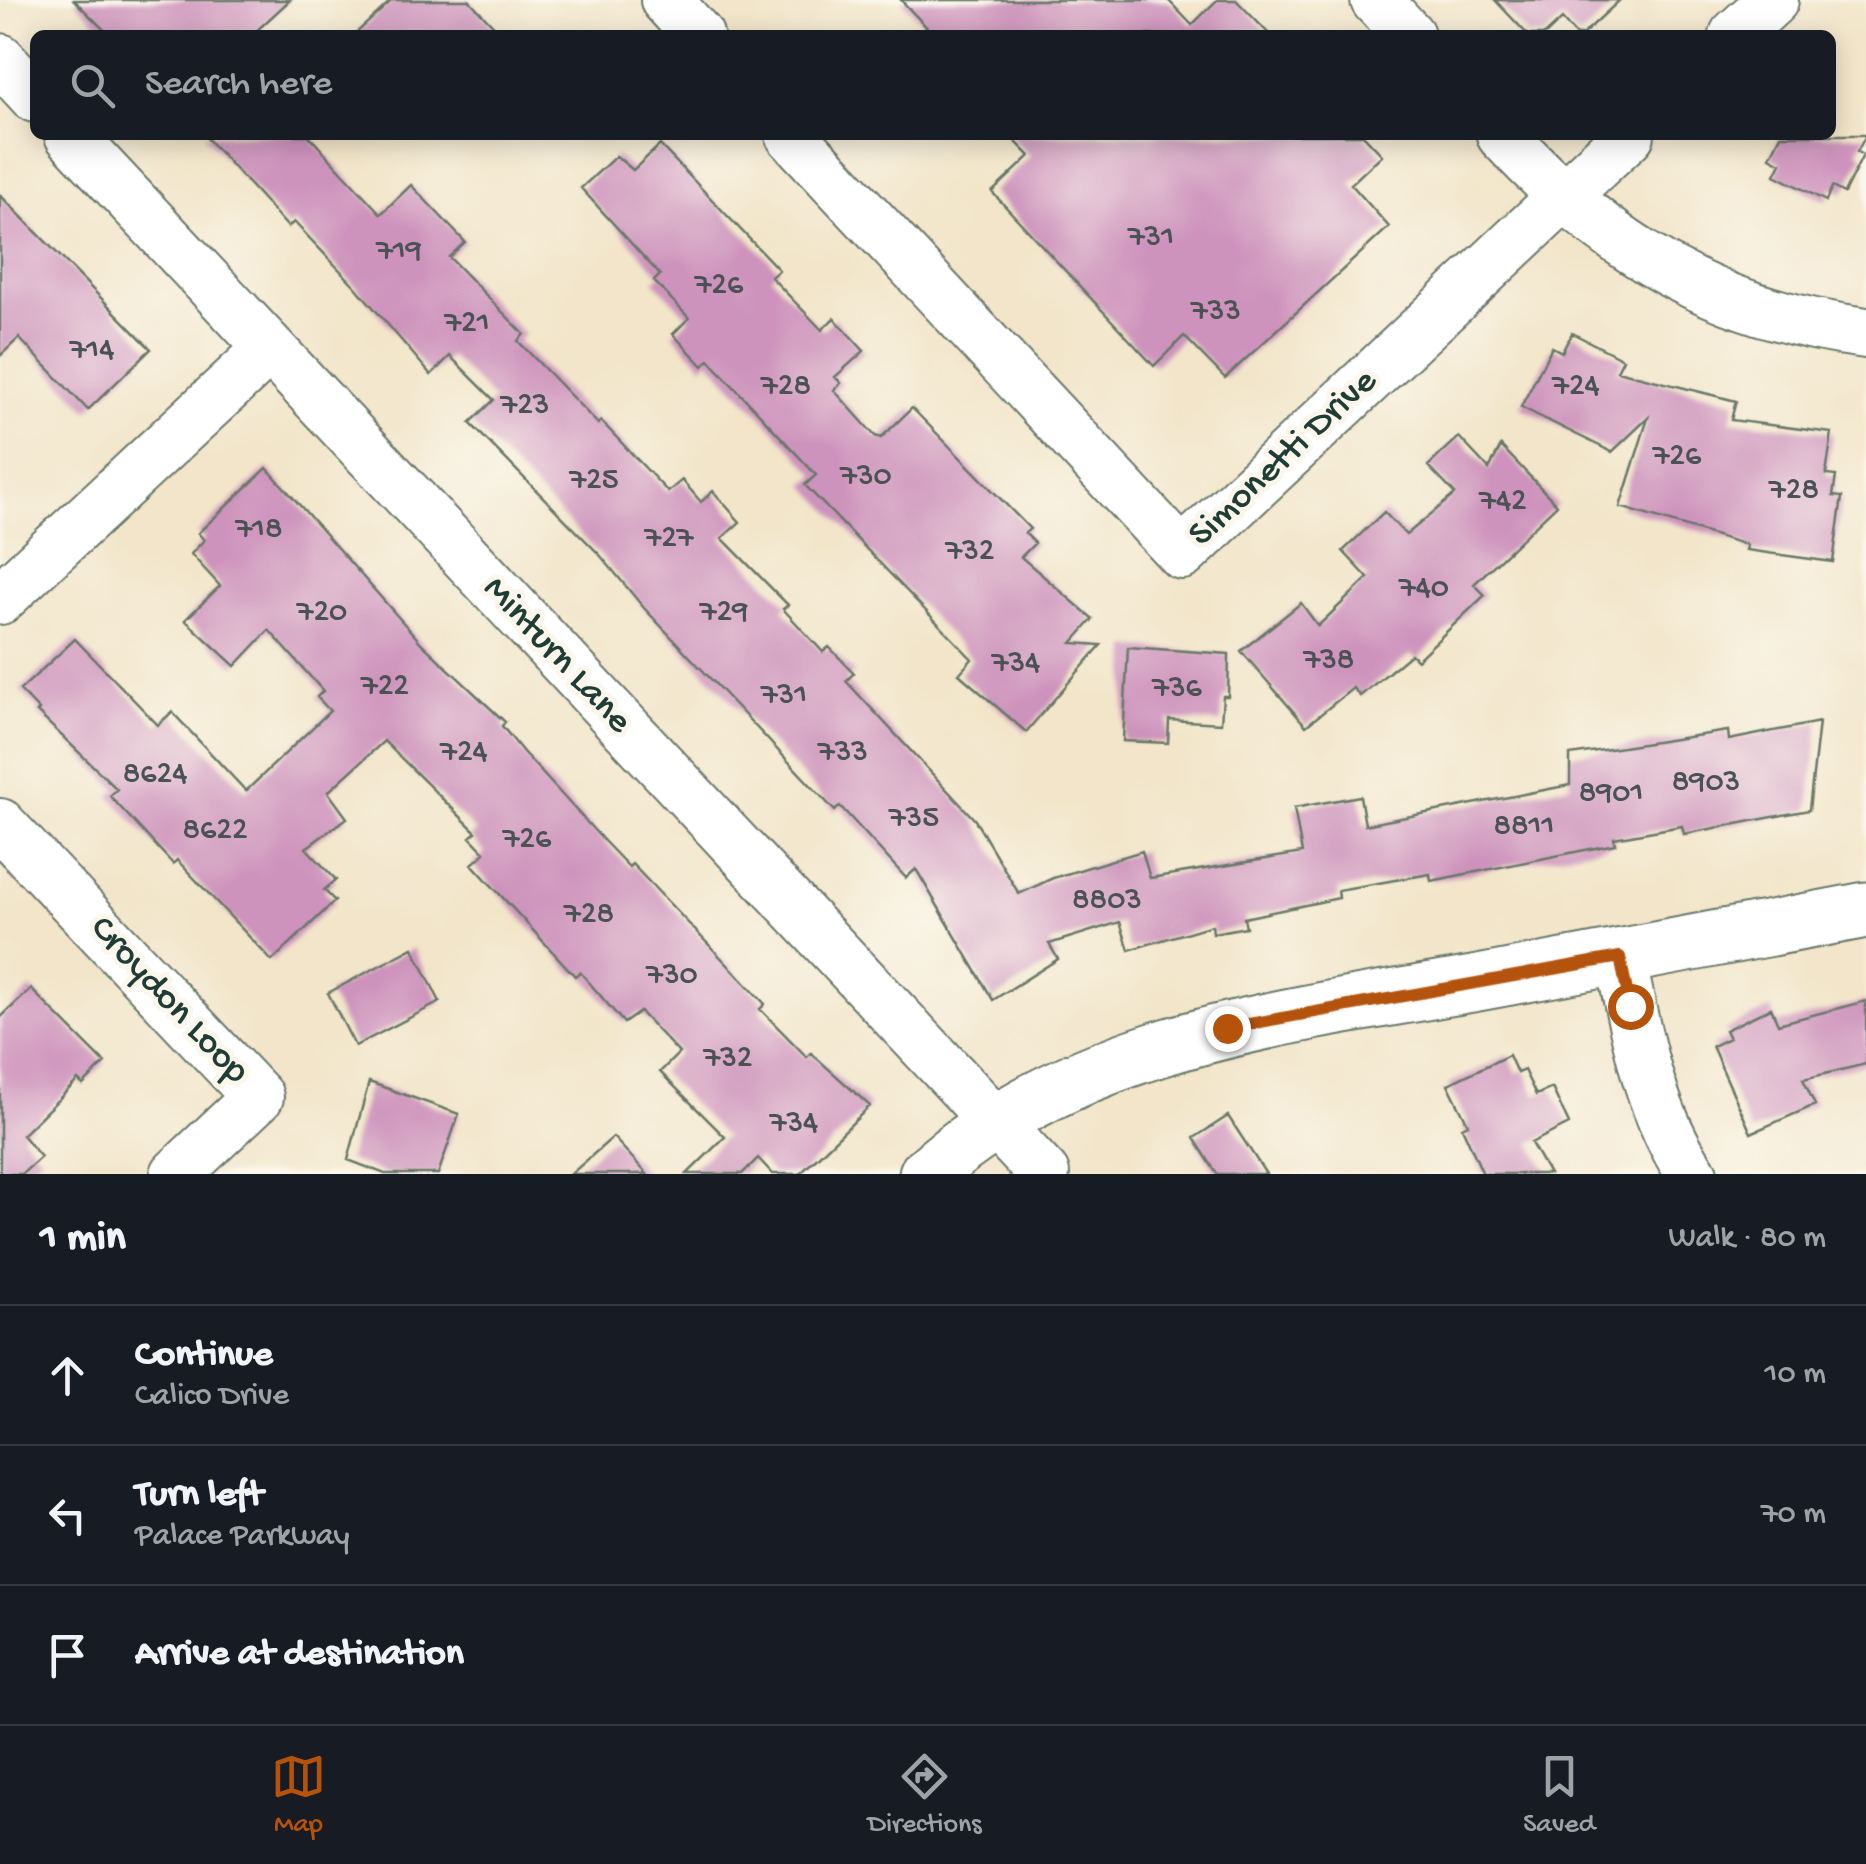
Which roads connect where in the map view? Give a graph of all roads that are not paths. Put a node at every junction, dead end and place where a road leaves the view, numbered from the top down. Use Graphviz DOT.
graph roads {
  1 [pos="666,0"];
  2 [pos="1376,0"];
  3 [pos="1773,0"];
  4 [pos="693,30"];
  5 [pos="1403,30"];
  6 [pos="1741,30"];
  7 [pos="0,59"];
  8 [pos="30,92"];
  9 [pos="75,140"];
  10 [pos="797,140"];
  11 [pos="1507,140"];
  12 [pos="1623,140"];
  13 [pos="1562,198"];
  14 [pos="1866,332"];
  15 [pos="269,350"];
  16 [pos="0,600"];
  17 [pos="0,824"];
  18 [pos="1866,910"];
  19 [pos="1620,957"];
  20 [pos="993,1123"];
  21 [pos="176,1174"];
  22 [pos="927,1174"];
  23 [pos="1044,1174"];
  24 [pos="1692,1174"];
  1 -- 4 [label="street"];
  2 -- 5 [label="street"];
  3 -- 6 [label="street"];
  7 -- 8 [label="street"];
  9 -- 15 [label="street, Minturn Lane"];
  10 -- 13 [label="street, Simonetti Drive"];
  11 -- 13 [label="street"];
  12 -- 13 [label="street, Simonetti Drive"];
  13 -- 14 [label="street"];
  15 -- 16 [label="street"];
  15 -- 20 [label="street, Minturn Lane"];
  17 -- 21 [label="street, Croydon Loop"];
  18 -- 19 [label="street"];
  19 -- 20 [label="street"];
  19 -- 24 [label="street"];
  20 -- 22 [label="street"];
  20 -- 23 [label="street, Minturn Lane"];
}
